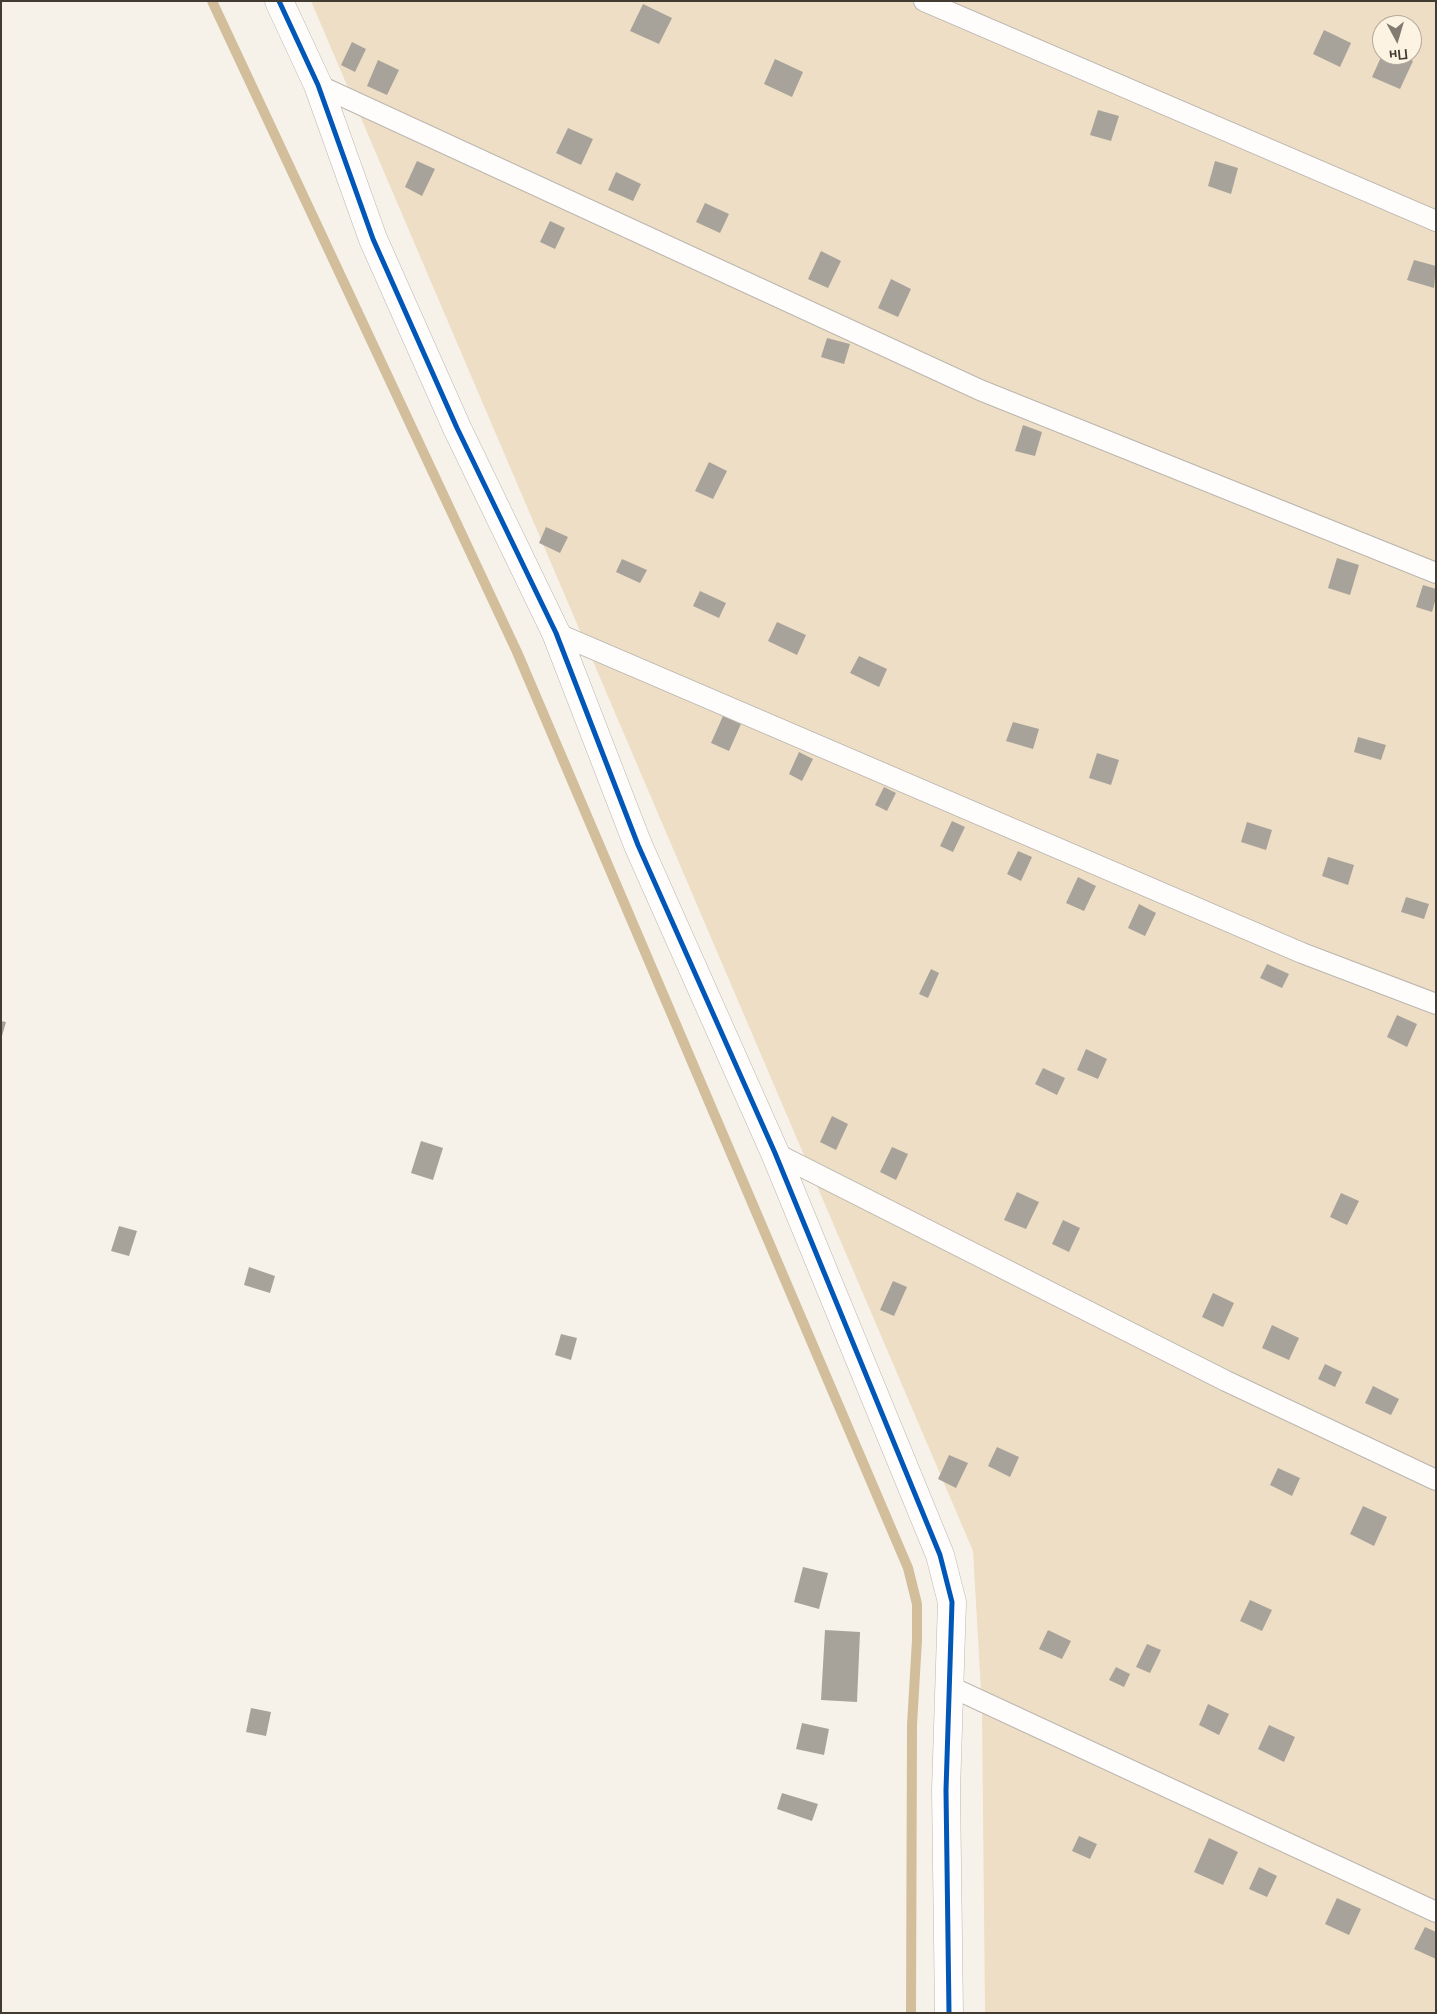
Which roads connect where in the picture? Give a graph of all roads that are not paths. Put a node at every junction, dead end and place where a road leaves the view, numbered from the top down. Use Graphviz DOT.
graph roads {
  1 [pos="279,1"];
  2 [pos="924,1"];
  3 [pos="318,85"];
  4 [pos="1436,221"];
  5 [pos="1436,573"];
  6 [pos="556,633"];
  7 [pos="1436,1004"];
  8 [pos="775,1153"];
  9 [pos="1436,1480"];
  10 [pos="949,1686"];
  11 [pos="1436,1912"];
  12 [pos="950,2013"];
  1 -- 3 [label="street"];
  2 -- 4 [label="lane"];
  3 -- 5 [label="lane"];
  3 -- 6 [label="street"];
  6 -- 7 [label="lane"];
  6 -- 8 [label="street"];
  8 -- 9 [label="lane"];
  8 -- 10 [label="street"];
  10 -- 11 [label="lane"];
  10 -- 12 [label="street"];
}
